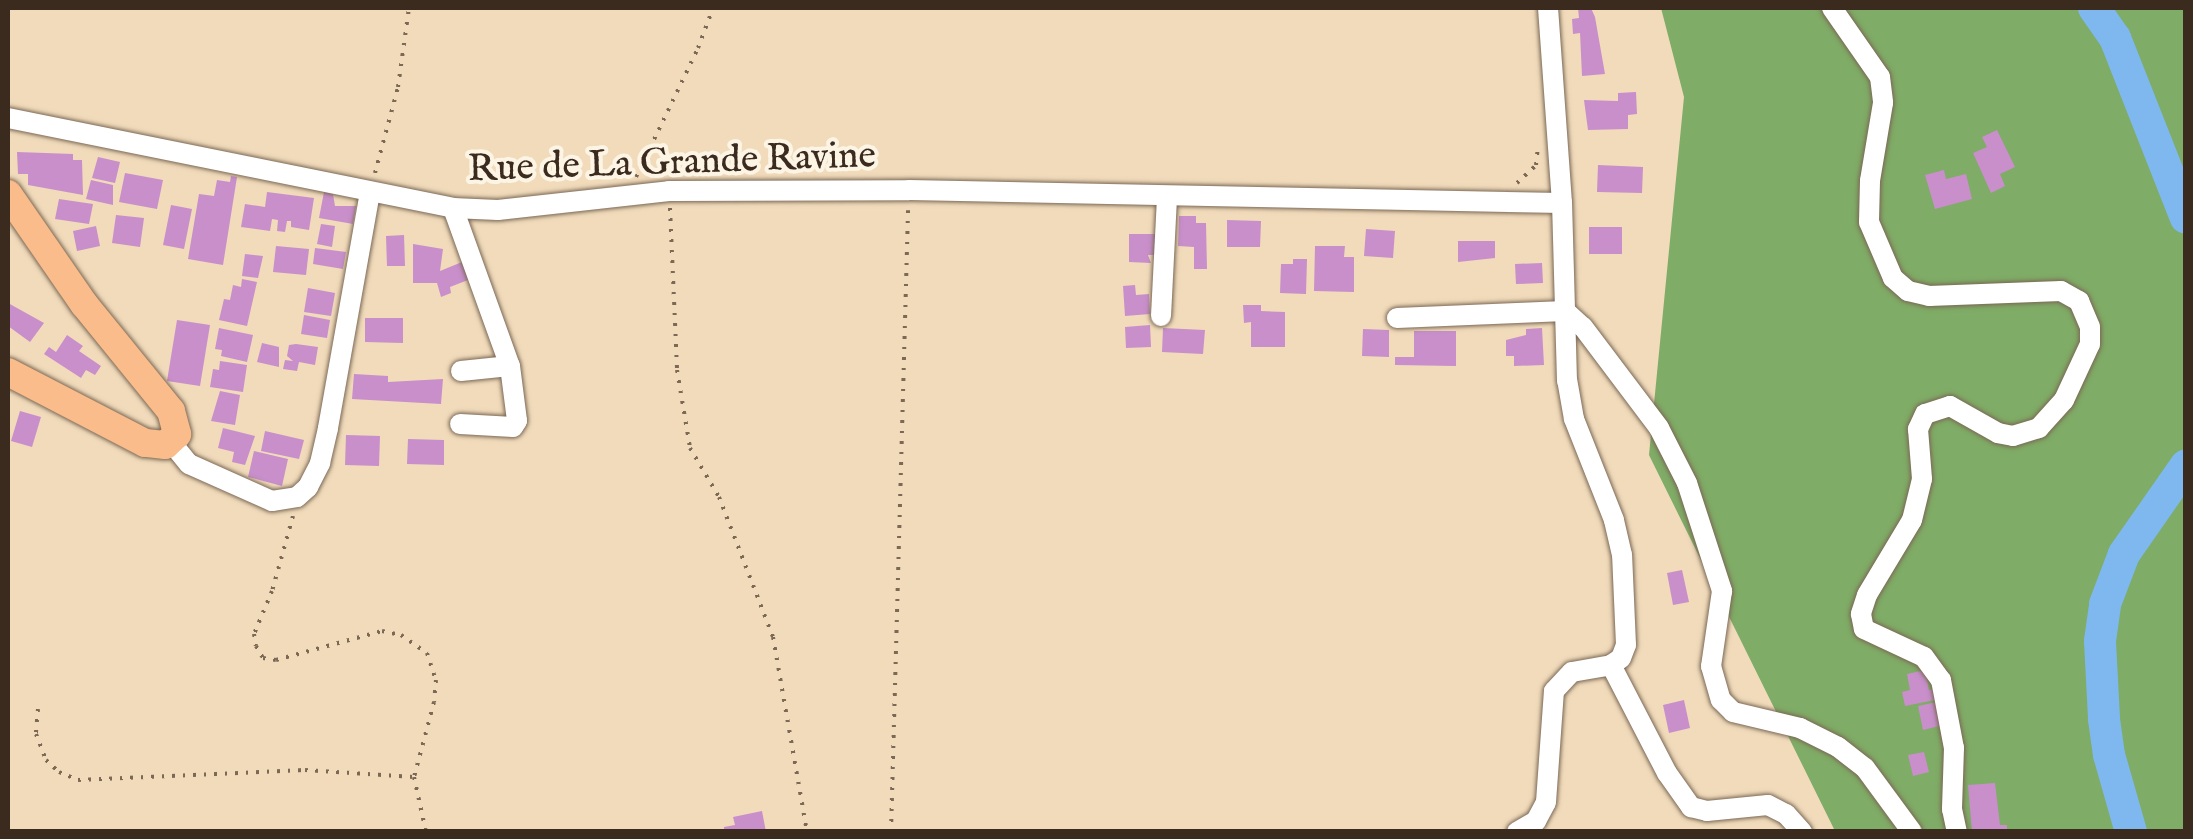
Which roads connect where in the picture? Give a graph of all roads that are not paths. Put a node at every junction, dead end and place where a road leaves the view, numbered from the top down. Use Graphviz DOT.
graph roads {
  1 [pos="1548,8"];
  2 [pos="1832,8"];
  3 [pos="8,118"];
  4 [pos="370,192"];
  5 [pos="8,194"];
  6 [pos="1167,197"];
  7 [pos="1562,203"];
  8 [pos="453,208"];
  9 [pos="1565,311"];
  10 [pos="1161,316"];
  11 [pos="1397,318"];
  12 [pos="510,366"];
  13 [pos="461,371"];
  14 [pos="8,372"];
  15 [pos="460,424"];
  16 [pos="171,442"];
  17 [pos="1611,666"];
  18 [pos="1517,832"];
  19 [pos="1802,832"];
  20 [pos="1912,832"];
  21 [pos="1958,832"];
  1 -- 7 [label="street"];
  2 -- 21 [label="street"];
  3 -- 4 [label="street, Rue de La Grande Ravine"];
  4 -- 8 [label="street, Rue de La Grande Ravine"];
  4 -- 16 [label="street"];
  5 -- 16 [label="main road"];
  6 -- 7 [label="street, Rue de La Grande Ravine"];
  6 -- 8 [label="street, Rue de La Grande Ravine"];
  6 -- 10 [label="street"];
  7 -- 9 [label="street"];
  8 -- 12 [label="street"];
  9 -- 11 [label="street"];
  9 -- 17 [label="street"];
  9 -- 20 [label="street"];
  12 -- 13 [label="street"];
  12 -- 15 [label="street"];
  14 -- 16 [label="main road"];
  17 -- 18 [label="street"];
  17 -- 19 [label="street"];
}
